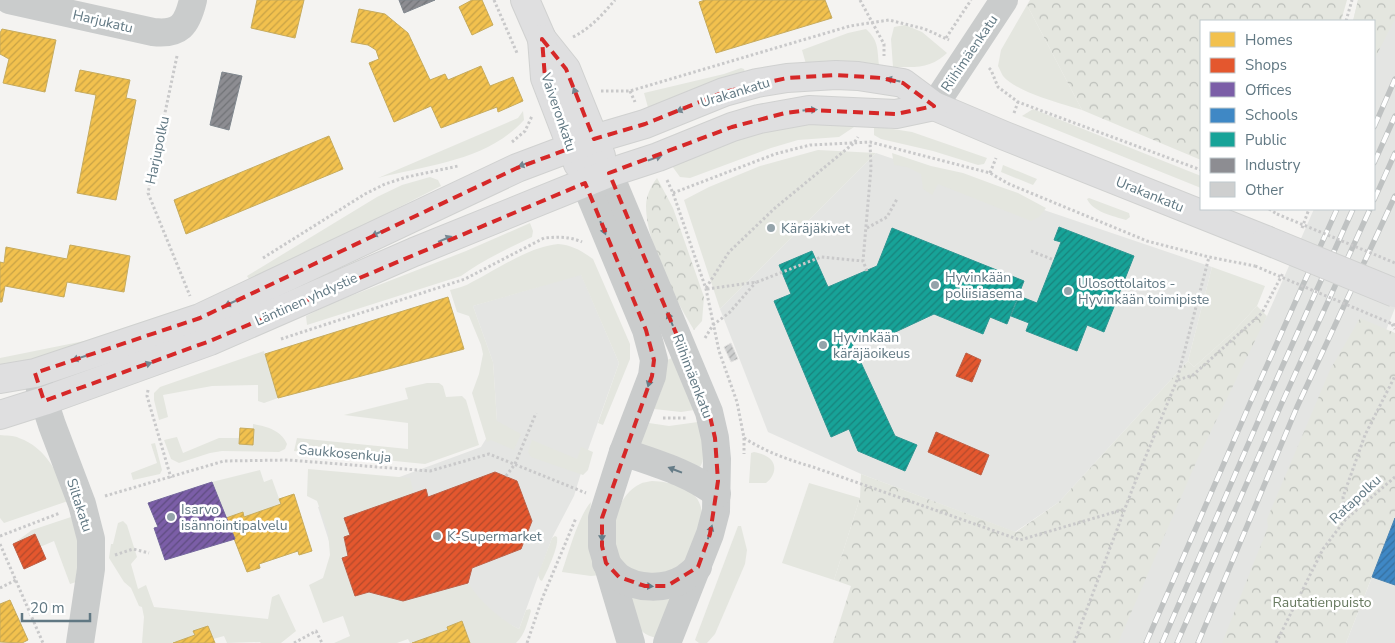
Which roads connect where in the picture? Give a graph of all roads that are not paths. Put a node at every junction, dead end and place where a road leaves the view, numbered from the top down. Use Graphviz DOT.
graph roads {
  1 [pos="9,0"];
  2 [pos="193,0"];
  3 [pos="525,0"];
  4 [pos="1004,0"];
  5 [pos="555,39"];
  6 [pos="934,106"];
  7 [pos="583,144"];
  8 [pos="597,178"];
  9 [pos="1395,294"];
  10 [pos="35,373"];
  11 [pos="0,379"];
  12 [pos="44,401"];
  13 [pos="0,414"];
  14 [pos="623,452"];
  15 [pos="717,494"];
  16 [pos="606,563"];
  17 [pos="698,567"];
  18 [pos="80,643"];
  19 [pos="631,643"];
  20 [pos="667,643"];
  1 -- 2 [label="street, Harjukatu"];
  3 -- 5 [label="main road, Vaiveronkatu"];
  4 -- 6 [label="street, Riihimäenkatu"];
  7 -- 5 [label="main road, Vaiveronkatu, one-way"];
  5 -- 7 [label="main road, Vaiveronkatu"];
  6 -- 7 [label="main road, Urakankatu, one-way"];
  8 -- 6 [label="main road, one-way"];
  6 -- 9 [label="main road, Urakankatu, bridge"];
  7 -- 8 [label="main road, Vaiveronkatu"];
  7 -- 10 [label="main road, Läntinen yhdystie, one-way"];
  12 -- 8 [label="main road, Läntinen yhdystie, one-way"];
  8 -- 14 [label="street, one-way"];
  15 -- 8 [label="street, Riihimäenkatu, one-way"];
  10 -- 11 [label="main road, Läntinen yhdystie"];
  10 -- 12 [label="street, Siltakatu"];
  12 -- 13 [label="main road, Läntinen yhdystie"];
  12 -- 18 [label="street, Siltakatu"];
  15 -- 14 [label="street, one-way"];
  14 -- 16 [label="street, one-way"];
  17 -- 15 [label="street, Riihimäenkatu, one-way"];
  16 -- 17 [label="street, one-way"];
  16 -- 19 [label="street"];
  17 -- 20 [label="street, Riihimäenkatu"];
}
